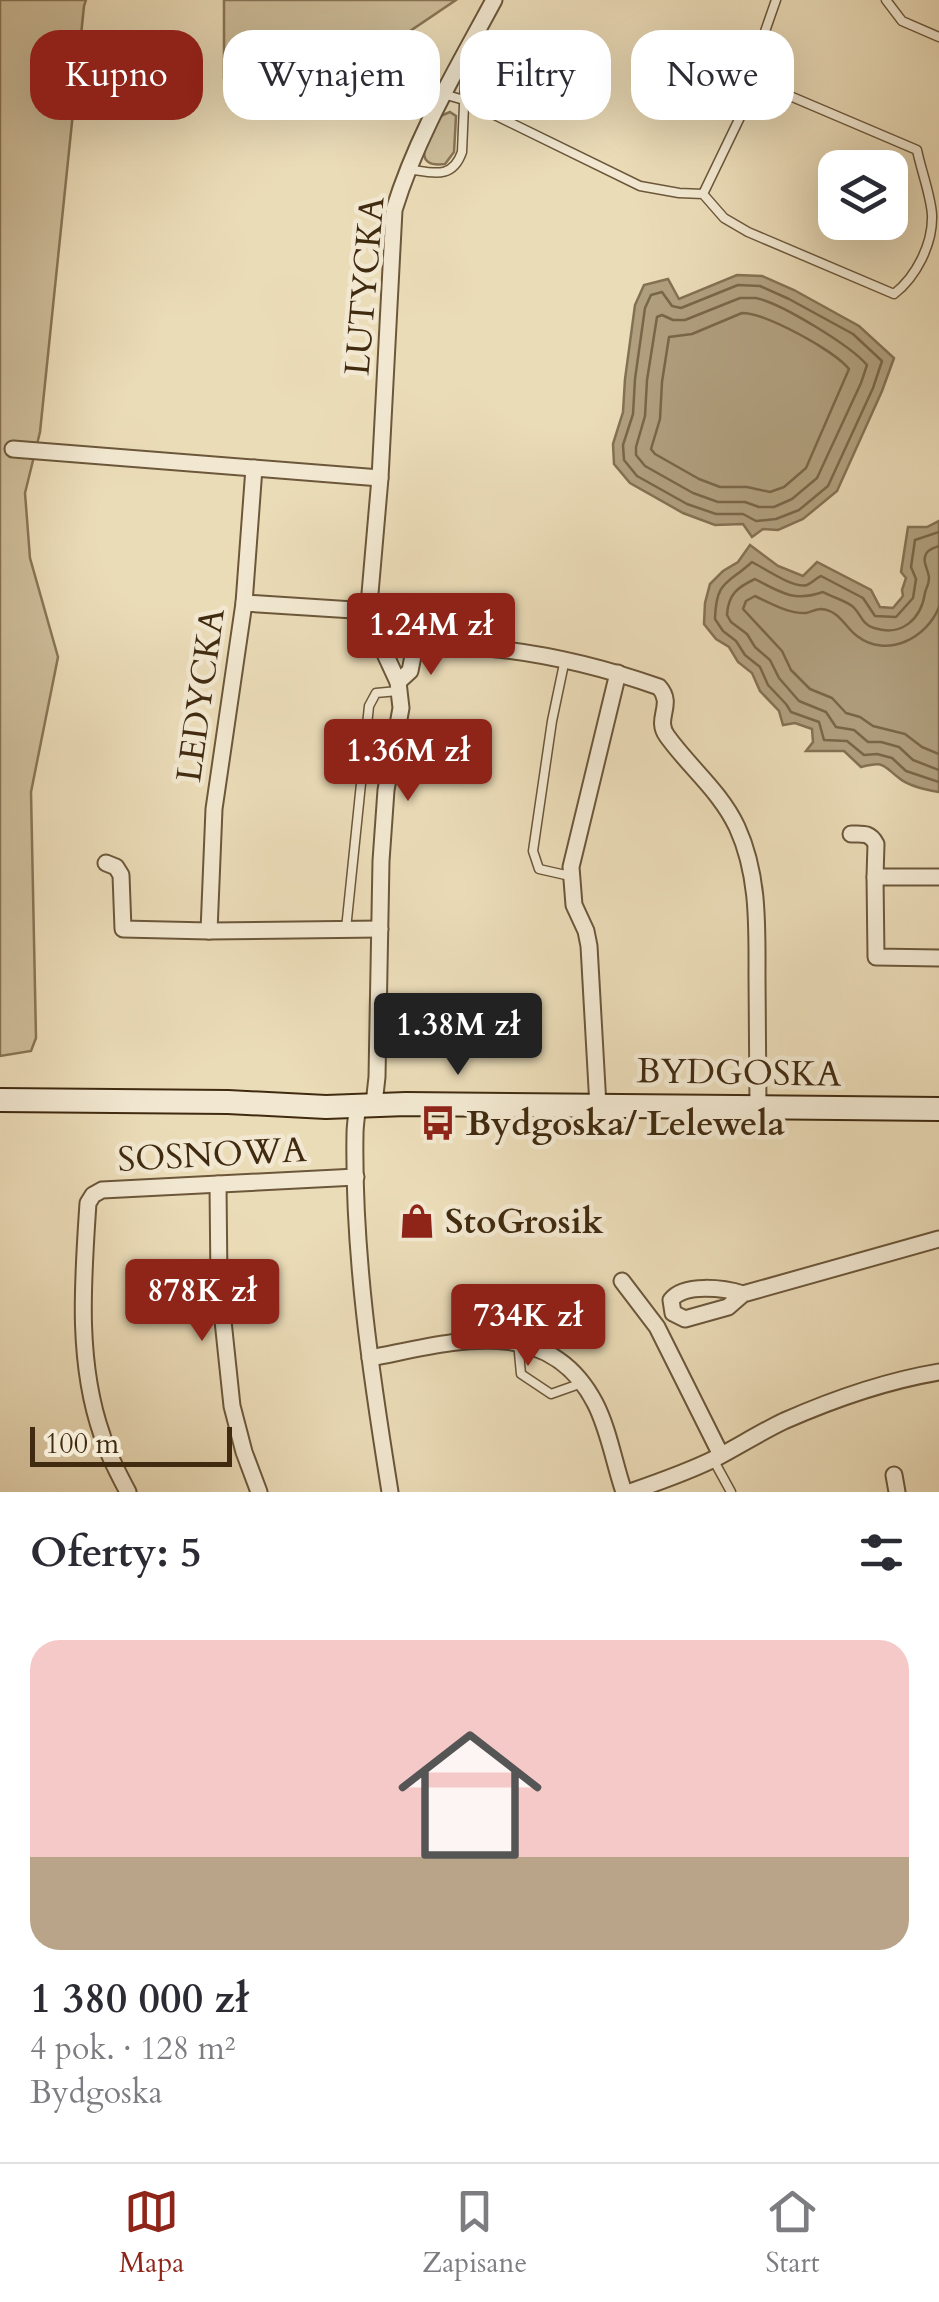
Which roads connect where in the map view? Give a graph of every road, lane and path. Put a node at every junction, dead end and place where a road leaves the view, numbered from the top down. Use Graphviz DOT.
graph roads {
  1 [pos="494,0"];
  2 [pos="776,0"];
  3 [pos="886,0"];
  4 [pos="478,30"];
  5 [pos="766,30"];
  6 [pos="939,36"];
  7 [pos="460,63"];
  8 [pos="443,94"];
  9 [pos="794,98"];
  10 [pos="460,99"];
  11 [pos="463,120"];
  12 [pos="505,120"];
  13 [pos="739,120"];
  14 [pos="407,169"];
  15 [pos="704,194"];
  16 [pos="13,449"];
  17 [pos="254,468"];
  18 [pos="380,478"];
  19 [pos="244,603"];
  20 [pos="370,611"];
  21 [pos="380,643"];
  22 [pos="415,646"];
  23 [pos="565,659"];
  24 [pos="618,673"];
  25 [pos="398,686"];
  26 [pos="851,834"];
  27 [pos="106,863"];
  28 [pos="572,876"];
  29 [pos="875,876"];
  30 [pos="939,877"];
  31 [pos="346,929"];
  32 [pos="380,930"];
  33 [pos="209,931"];
  34 [pos="939,958"];
  35 [pos="0,1100"];
  36 [pos="366,1104"];
  37 [pos="598,1106"];
  38 [pos="758,1108"];
  39 [pos="939,1109"];
  40 [pos="356,1177"];
  41 [pos="218,1184"];
  42 [pos="939,1239"];
  43 [pos="622,1281"];
  44 [pos="743,1294"];
  45 [pos="518,1342"];
  46 [pos="370,1358"];
  47 [pos="939,1372"];
  48 [pos="582,1383"];
  49 [pos="717,1457"];
  50 [pos="894,1475"];
  51 [pos="128,1492"];
  52 [pos="259,1492"];
  53 [pos="390,1492"];
  54 [pos="626,1492"];
  55 [pos="731,1492"];
  56 [pos="896,1492"];
  1 -- 4 [label="street, LUTYCKA"];
  2 -- 5 [label="lane"];
  3 -- 6 [label="lane"];
  7 -- 8 [label="street, LUTYCKA"];
  8 -- 10 [label="lane"];
  8 -- 14 [label="street, LUTYCKA"];
  9 -- 15 [label="lane"];
  11 -- 14 [label="lane"];
  12 -- 15 [label="lane"];
  13 -- 15 [label="lane"];
  14 -- 18 [label="street, LUTYCKA"];
  16 -- 17 [label="street"];
  17 -- 18 [label="street"];
  17 -- 19 [label="street, LEDYCKA"];
  18 -- 20 [label="street, LUTYCKA"];
  19 -- 20 [label="street"];
  19 -- 33 [label="street, LEDYCKA"];
  20 -- 21 [label="street, LUTYCKA"];
  21 -- 22 [label="street"];
  21 -- 25 [label="street, LUTYCKA"];
  22 -- 23 [label="street"];
  22 -- 25 [label="street"];
  23 -- 24 [label="street"];
  23 -- 28 [label="lane"];
  24 -- 28 [label="street"];
  24 -- 38 [label="street"];
  25 -- 31 [label="lane"];
  25 -- 32 [label="street, LUTYCKA"];
  26 -- 29 [label="street"];
  27 -- 33 [label="street"];
  28 -- 37 [label="street"];
  29 -- 30 [label="street"];
  29 -- 34 [label="street"];
  31 -- 32 [label="street"];
  31 -- 33 [label="street"];
  32 -- 36 [label="street, LUTYCKA"];
  35 -- 36 [label="street, BYDGOSKA"];
  36 -- 37 [label="street, BYDGOSKA"];
  36 -- 40 [label="street, LUTYCKA"];
  37 -- 38 [label="street, BYDGOSKA"];
  38 -- 39 [label="street, BYDGOSKA"];
  40 -- 41 [label="street, SOSNOWA"];
  40 -- 46 [label="street, LUTYCKA"];
  41 -- 51 [label="street, SOSNOWA"];
  41 -- 52 [label="street"];
  42 -- 44 [label="street"];
  43 -- 49 [label="street"];
  45 -- 46 [label="street"];
  45 -- 48 [label="street"];
  45 -- 48 [label="lane"];
  46 -- 53 [label="street, LUTYCKA"];
  47 -- 49 [label="street"];
  48 -- 54 [label="street"];
  49 -- 54 [label="street"];
  49 -- 55 [label="lane"];
  50 -- 56 [label="street"];
}
